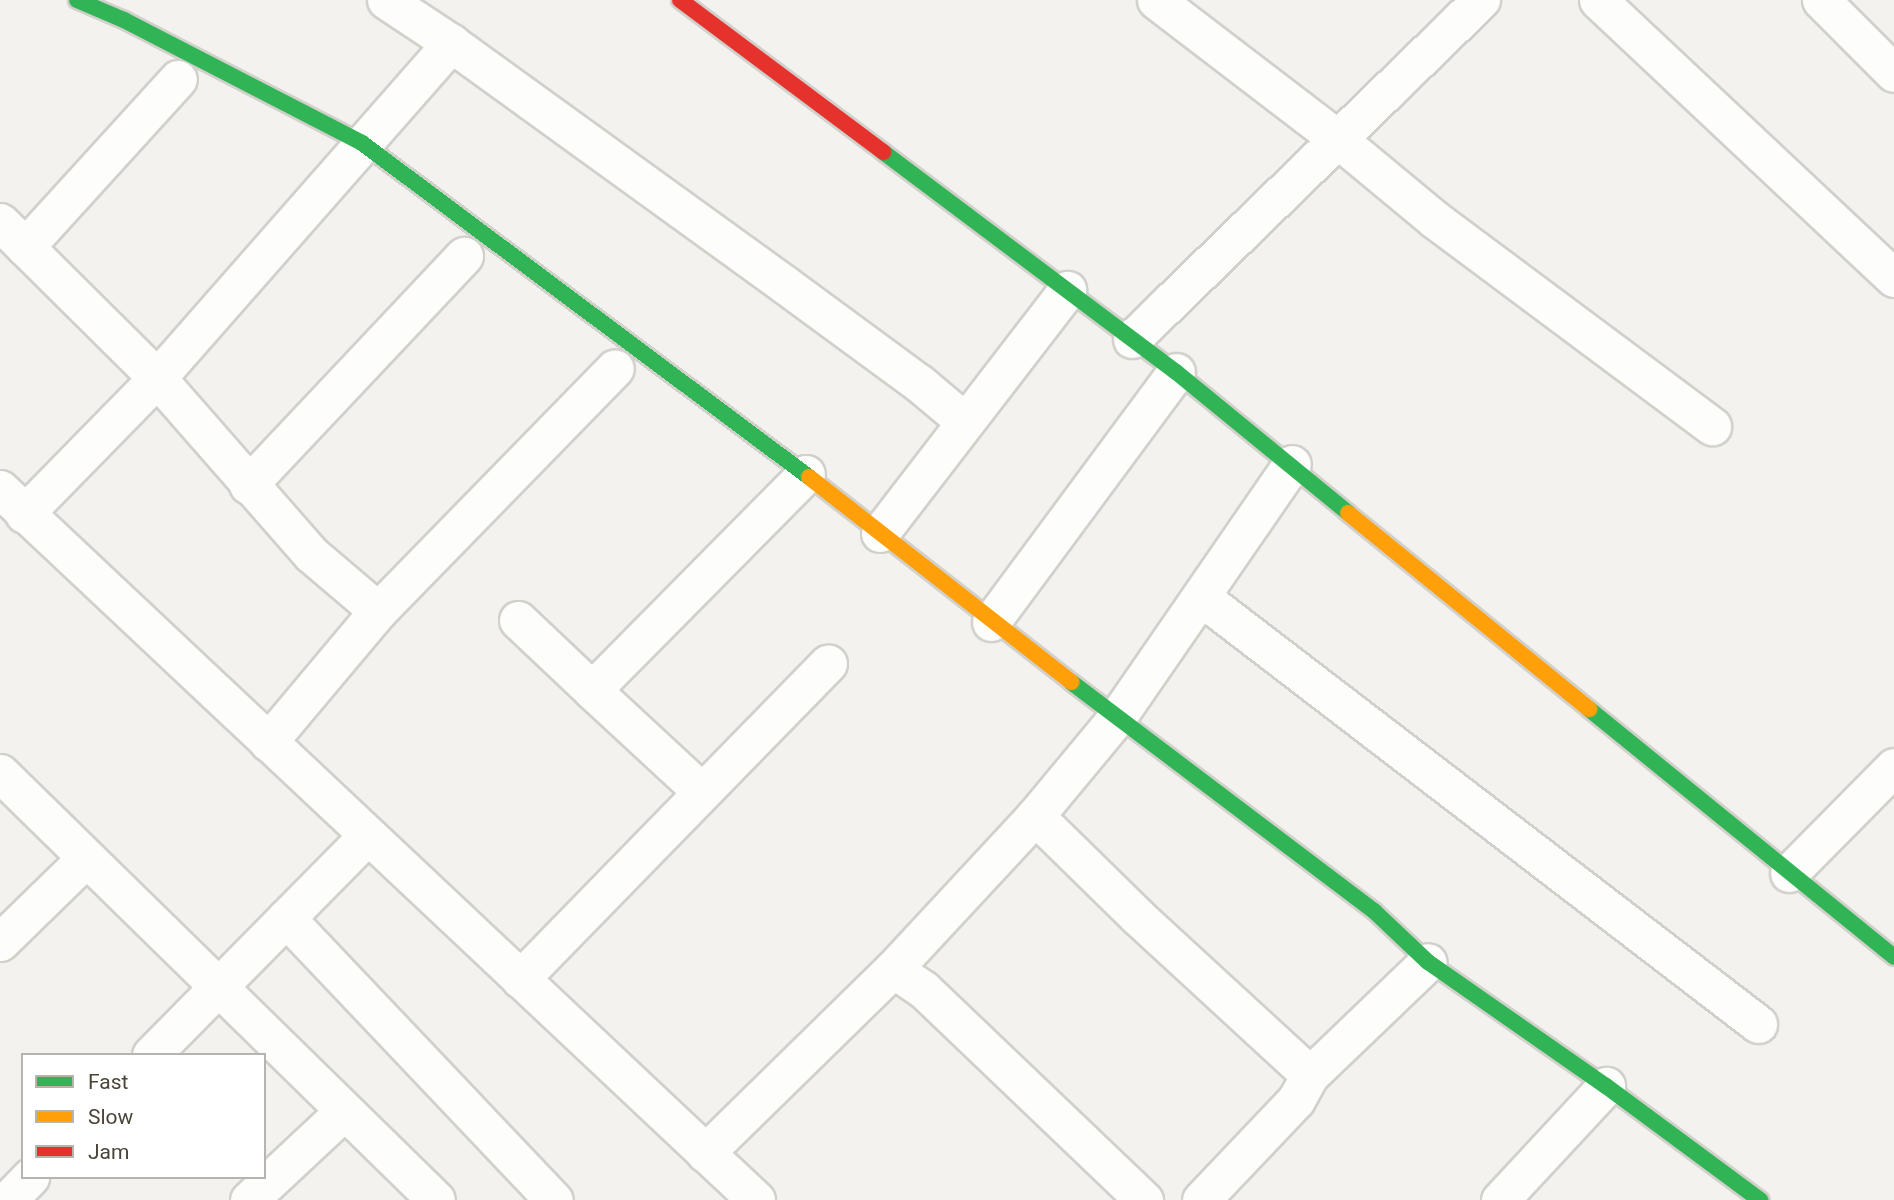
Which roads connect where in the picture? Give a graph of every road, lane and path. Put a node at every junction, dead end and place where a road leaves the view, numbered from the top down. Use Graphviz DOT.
graph roads {
  1 [pos="77,0"];
  2 [pos="386,0"];
  3 [pos="680,0"];
  4 [pos="1156,0"];
  5 [pos="1481,0"];
  6 [pos="1598,0"];
  7 [pos="1821,0"];
  8 [pos="451,43"];
  9 [pos="1894,73"];
  10 [pos="178,79"];
  11 [pos="1339,140"];
  12 [pos="362,143"];
  13 [pos="12,234"];
  14 [pos="464,256"];
  15 [pos="1894,278"];
  16 [pos="1067,290"];
  17 [pos="1132,339"];
  18 [pos="615,368"];
  19 [pos="1175,372"];
  20 [pos="157,378"];
  21 [pos="963,421"];
  22 [pos="1712,426"];
  23 [pos="1292,464"];
  24 [pos="806,474"];
  25 [pos="248,485"];
  26 [pos="12,502"];
  27 [pos="880,533"];
  28 [pos="1201,597"];
  29 [pos="378,611"];
  30 [pos="518,620"];
  31 [pos="991,622"];
  32 [pos="828,663"];
  33 [pos="592,690"];
  34 [pos="1118,716"];
  35 [pos="268,742"];
  36 [pos="1894,767"];
  37 [pos="0,772"];
  38 [pos="702,792"];
  39 [pos="1034,816"];
  40 [pos="367,835"];
  41 [pos="86,858"];
  42 [pos="1789,873"];
  43 [pos="286,918"];
  44 [pos="0,942"];
  45 [pos="1894,957"];
  46 [pos="1428,962"];
  47 [pos="893,969"];
  48 [pos="520,979"];
  49 [pos="217,987"];
  50 [pos="1758,1024"];
  51 [pos="153,1053"];
  52 [pos="1310,1075"];
  53 [pos="1606,1086"];
  54 [pos="344,1111"];
  55 [pos="705,1153"];
  56 [pos="28,1179"];
  57 [pos="8,1200"];
  58 [pos="249,1200"];
  59 [pos="436,1200"];
  60 [pos="554,1200"];
  61 [pos="756,1200"];
  62 [pos="1144,1200"];
  63 [pos="1201,1200"];
  64 [pos="1500,1200"];
  65 [pos="1760,1200"];
  1 -- 12 [label="street"];
  2 -- 8 [label="street"];
  3 -- 16 [label="street"];
  4 -- 11 [label="street"];
  5 -- 11 [label="street"];
  6 -- 15 [label="street"];
  7 -- 9 [label="street"];
  8 -- 12 [label="street"];
  8 -- 21 [label="street"];
  10 -- 13 [label="street"];
  11 -- 17 [label="street"];
  11 -- 22 [label="street"];
  12 -- 20 [label="street"];
  12 -- 24 [label="street"];
  13 -- 20 [label="street"];
  14 -- 25 [label="street"];
  16 -- 17 [label="street"];
  16 -- 21 [label="street"];
  17 -- 19 [label="street"];
  18 -- 29 [label="street"];
  19 -- 23 [label="street"];
  19 -- 31 [label="street"];
  20 -- 25 [label="street"];
  20 -- 26 [label="street"];
  21 -- 27 [label="street"];
  23 -- 28 [label="street"];
  23 -- 42 [label="street"];
  24 -- 27 [label="street"];
  24 -- 33 [label="street"];
  25 -- 29 [label="street"];
  26 -- 35 [label="street"];
  27 -- 31 [label="street"];
  28 -- 34 [label="street"];
  28 -- 50 [label="street"];
  29 -- 35 [label="street"];
  30 -- 33 [label="street"];
  31 -- 34 [label="street"];
  32 -- 38 [label="street"];
  33 -- 38 [label="street"];
  34 -- 39 [label="street"];
  34 -- 46 [label="street"];
  35 -- 40 [label="street"];
  36 -- 42 [label="street"];
  37 -- 41 [label="street"];
  38 -- 48 [label="street"];
  39 -- 47 [label="street"];
  39 -- 52 [label="street"];
  40 -- 43 [label="street"];
  40 -- 48 [label="street"];
  41 -- 44 [label="street"];
  41 -- 49 [label="street"];
  42 -- 45 [label="street"];
  43 -- 49 [label="street"];
  43 -- 60 [label="street"];
  46 -- 52 [label="street"];
  46 -- 53 [label="street"];
  47 -- 55 [label="street"];
  47 -- 62 [label="street"];
  48 -- 55 [label="street"];
  49 -- 51 [label="street"];
  49 -- 54 [label="street"];
  52 -- 63 [label="street"];
  53 -- 64 [label="street"];
  53 -- 65 [label="street"];
  54 -- 58 [label="street"];
  54 -- 59 [label="street"];
  55 -- 61 [label="street"];
  56 -- 57 [label="street"];
}
